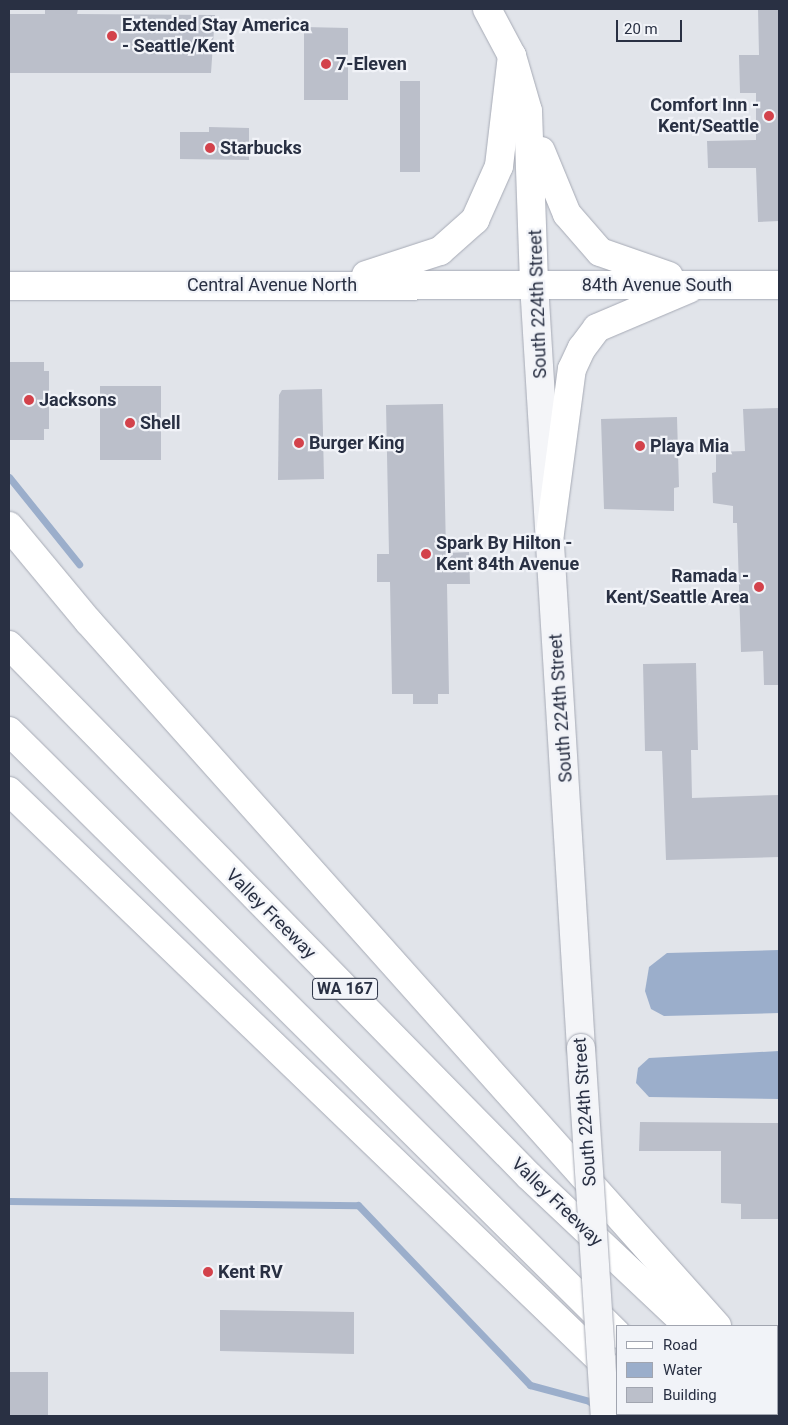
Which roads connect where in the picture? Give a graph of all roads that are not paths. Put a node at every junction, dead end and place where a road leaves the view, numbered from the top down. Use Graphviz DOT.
graph roads {
  1 [pos="487,9"];
  2 [pos="512,56"];
  3 [pos="528,111"];
  4 [pos="534,284"];
  5 [pos="699,285"];
  6 [pos="779,285"];
  7 [pos="9,286"];
  8 [pos="328,286"];
  9 [pos="9,526"];
  10 [pos="550,533"];
  11 [pos="9,644"];
  12 [pos="9,731"];
  13 [pos="9,791"];
  14 [pos="687,1325"];
  15 [pos="716,1325"];
  16 [pos="616,1333"];
  17 [pos="616,1375"];
  18 [pos="605,1416"];
  1 -- 2 [label="main road, South 224th Street"];
  2 -- 3 [label="main road, South 224th Street"];
  2 -- 8 [label="main road"];
  3 -- 4 [label="main road, South 224th Street"];
  3 -- 5 [label="main road"];
  4 -- 5 [label="main road, 84th Avenue South"];
  4 -- 8 [label="main road, Central Avenue North"];
  4 -- 10 [label="street, South 224th Street"];
  5 -- 6 [label="main road, 84th Avenue South"];
  5 -- 10 [label="main road"];
  7 -- 8 [label="main road, Central Avenue North"];
  9 -- 15 [label="main road"];
  10 -- 18 [label="street, South 224th Street, bridge"];
  11 -- 14 [label="main road, Valley Freeway / WA 167"];
  12 -- 16 [label="main road, WA 167"];
  13 -- 17 [label="main road"];
}
